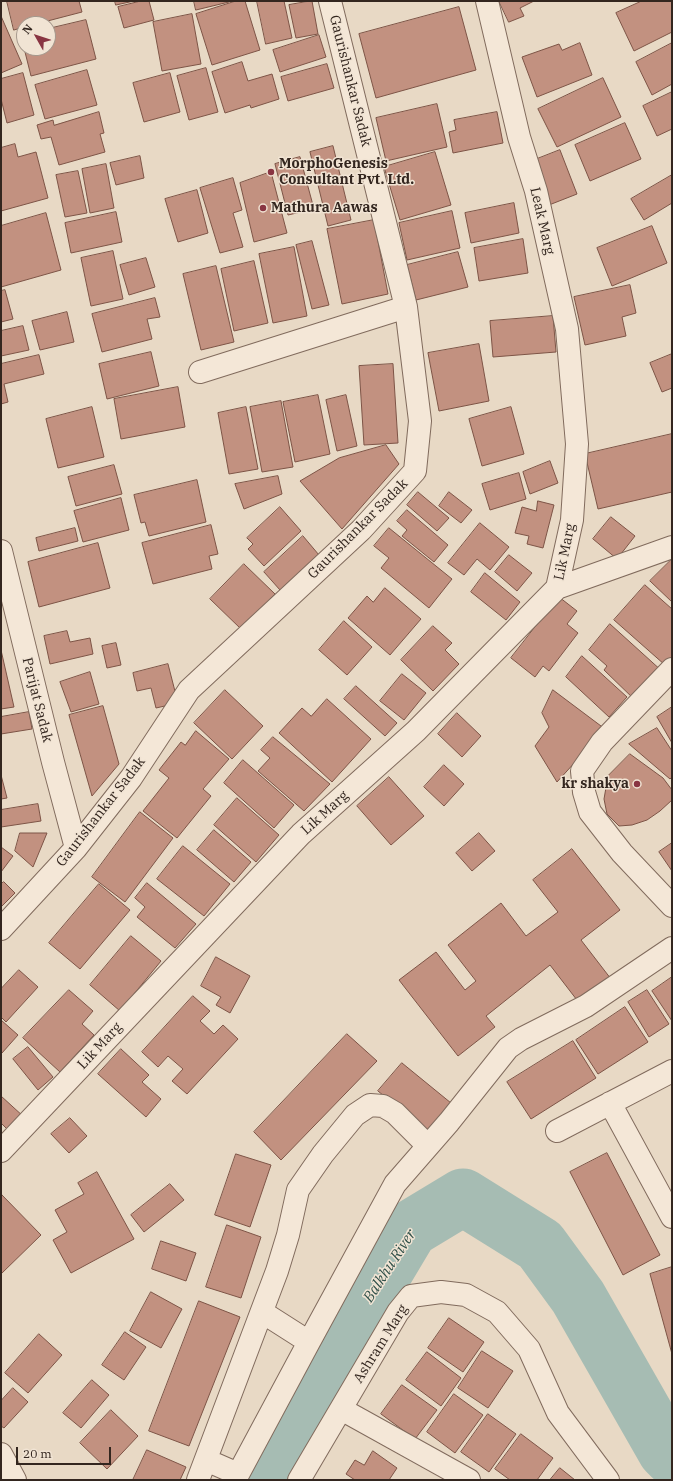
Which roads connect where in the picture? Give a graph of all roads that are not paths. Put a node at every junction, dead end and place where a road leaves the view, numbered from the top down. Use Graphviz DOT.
graph roads {
  1 [pos="330,1"];
  2 [pos="486,1"];
  3 [pos="406,307"];
  4 [pos="200,372"];
  5 [pos="577,444"];
  6 [pos="672,547"];
  7 [pos="1,550"];
  8 [pos="557,588"];
  9 [pos="672,670"];
  10 [pos="76,848"];
  11 [pos="672,906"];
  12 [pos="1,929"];
  13 [pos="672,948"];
  14 [pos="672,1071"];
  15 [pos="610,1103"];
  16 [pos="557,1131"];
  17 [pos="428,1146"];
  18 [pos="1,1151"];
  19 [pos="672,1216"];
  20 [pos="262,1312"];
  21 [pos="309,1342"];
  22 [pos="342,1409"];
  23 [pos="1,1454"];
  24 [pos="206,1460"];
  25 [pos="237,1477"];
  26 [pos="15,1480"];
  27 [pos="198,1480"];
  28 [pos="299,1480"];
  29 [pos="469,1480"];
  30 [pos="608,1480"];
  1 -- 3 [label="street, Gaurishankar Sadak"];
  2 -- 5 [label="street, Leak Marg"];
  3 -- 4 [label="street"];
  3 -- 10 [label="street, Gaurishankar Sadak"];
  5 -- 8 [label="street, Lik Marg"];
  6 -- 8 [label="street"];
  7 -- 10 [label="street, Parijat Sadak"];
  8 -- 18 [label="street, Lik Marg"];
  9 -- 11 [label="street"];
  10 -- 12 [label="street, Gaurishankar Sadak"];
  13 -- 17 [label="street"];
  14 -- 15 [label="street"];
  15 -- 16 [label="street"];
  15 -- 19 [label="street"];
  17 -- 20 [label="street"];
  17 -- 21 [label="street"];
  20 -- 21 [label="street"];
  20 -- 24 [label="street"];
  21 -- 25 [label="street"];
  22 -- 28 [label="street, Ashram Marg"];
  22 -- 29 [label="street"];
  22 -- 30 [label="street, Ashram Marg"];
  23 -- 26 [label="street"];
  24 -- 25 [label="street"];
  24 -- 27 [label="street"];
}
